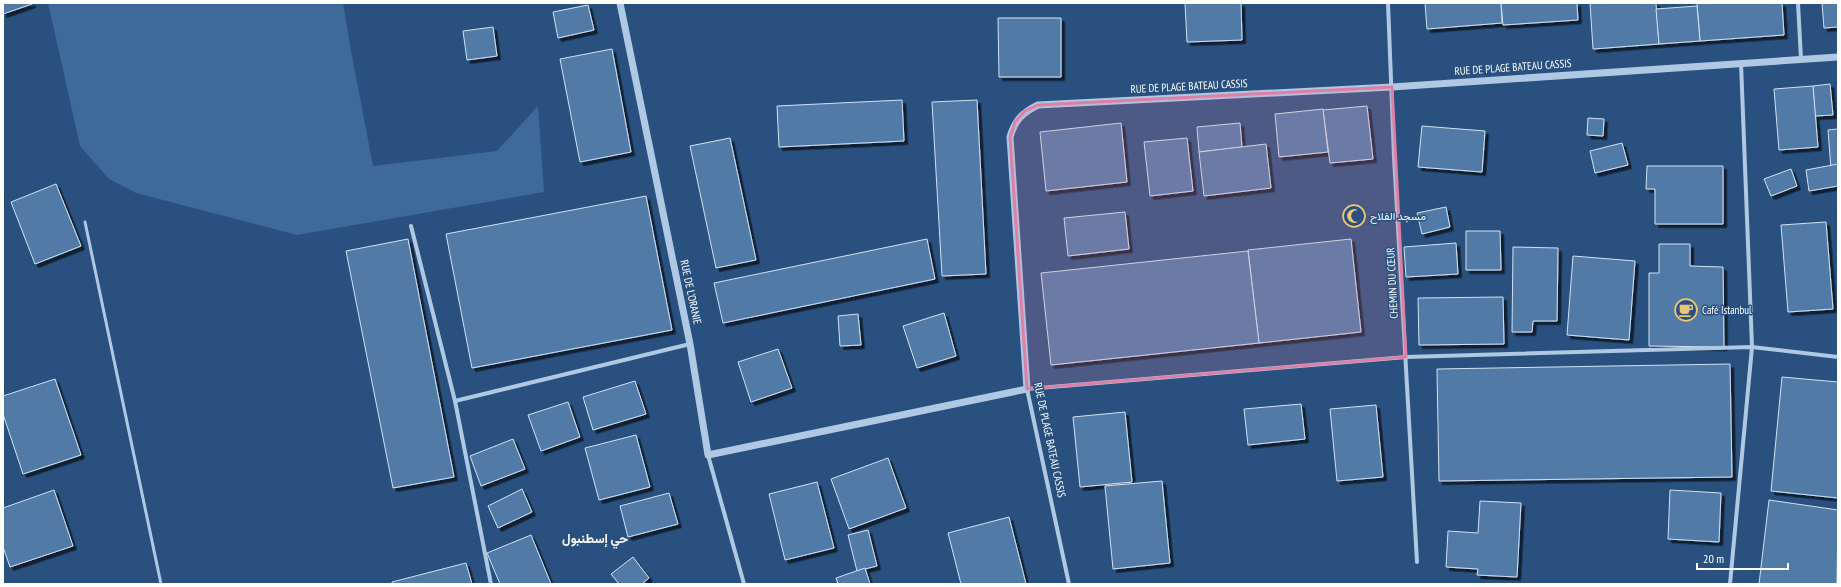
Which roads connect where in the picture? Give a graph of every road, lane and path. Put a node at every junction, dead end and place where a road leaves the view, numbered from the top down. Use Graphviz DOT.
graph roads {
  1 [pos="620,3"];
  2 [pos="1388,3"];
  3 [pos="1798,3"];
  4 [pos="1838,57"];
  5 [pos="1802,59"];
  6 [pos="1741,63"];
  7 [pos="1392,86"];
  8 [pos="85,222"];
  9 [pos="411,226"];
  10 [pos="690,344"];
  11 [pos="1752,347"];
  12 [pos="1406,356"];
  13 [pos="1838,357"];
  14 [pos="1027,389"];
  15 [pos="455,401"];
  16 [pos="708,455"];
  17 [pos="1417,562"];
  18 [pos="161,584"];
  19 [pos="491,584"];
  20 [pos="744,584"];
  21 [pos="1069,584"];
  22 [pos="1730,584"];
  1 -- 10 [label="street, RUE DE L'ORANIE"];
  2 -- 7 [label="street, CHEMIN DU CŒUR"];
  3 -- 5 [label="street"];
  4 -- 5 [label="street, RUE DE PLAGE BATEAU CASSIS"];
  5 -- 6 [label="street, RUE DE PLAGE BATEAU CASSIS"];
  6 -- 7 [label="street, RUE DE PLAGE BATEAU CASSIS"];
  6 -- 11 [label="street"];
  7 -- 12 [label="street, CHEMIN DU CŒUR"];
  7 -- 14 [label="street, RUE DE PLAGE BATEAU CASSIS"];
  8 -- 18 [label="lane"];
  9 -- 15 [label="street"];
  10 -- 15 [label="street"];
  10 -- 16 [label="street, RUE DE L'ORANIE"];
  11 -- 12 [label="street"];
  11 -- 13 [label="street"];
  11 -- 22 [label="street"];
  12 -- 14 [label="street"];
  12 -- 17 [label="street, CHEMIN DU CŒUR"];
  14 -- 16 [label="street"];
  14 -- 21 [label="street, RUE DE PLAGE BATEAU CASSIS"];
  15 -- 19 [label="street"];
  16 -- 20 [label="street, RUE DE L'ORANIE"];
}
